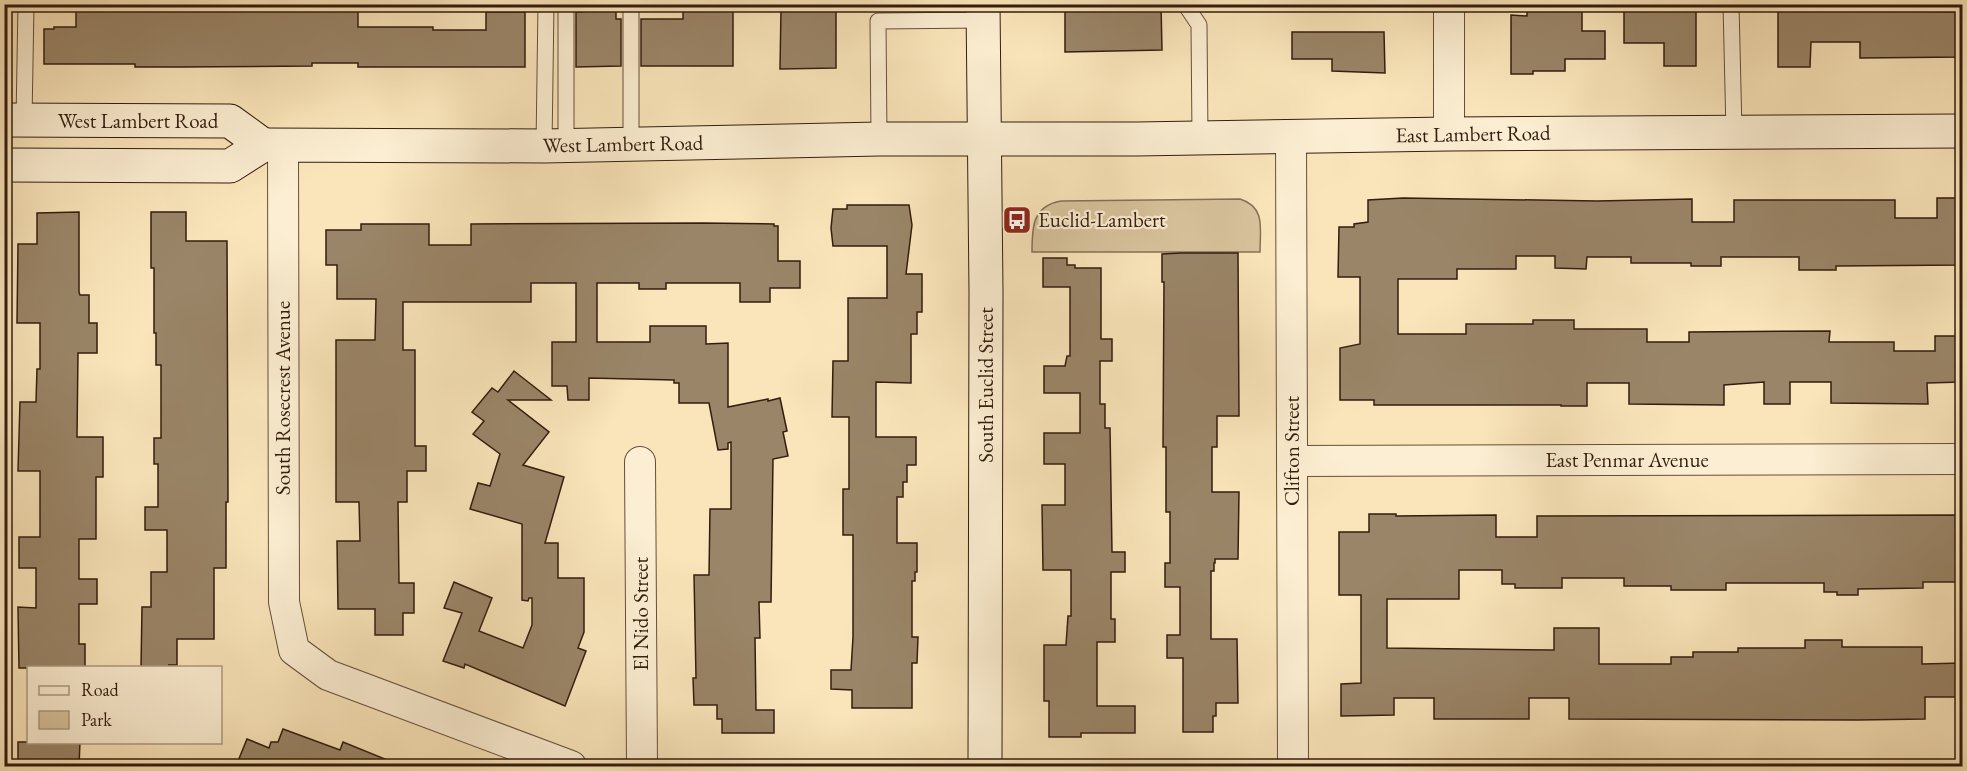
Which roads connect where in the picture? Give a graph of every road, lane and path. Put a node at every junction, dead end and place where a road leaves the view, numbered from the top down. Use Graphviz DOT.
graph roads {
  1 [pos="26,4"];
  2 [pos="546,4"];
  3 [pos="566,4"];
  4 [pos="632,4"];
  5 [pos="1185,4"];
  6 [pos="1449,4"];
  7 [pos="1731,4"];
  8 [pos="983,12"];
  9 [pos="14,120"];
  10 [pos="1962,131"];
  11 [pos="1734,132"];
  12 [pos="1449,134"];
  13 [pos="1291,136"];
  14 [pos="1200,138"];
  15 [pos="879,139"];
  16 [pos="984,139"];
  17 [pos="273,145"];
  18 [pos="631,145"];
  19 [pos="555,146"];
  20 [pos="4,165"];
  21 [pos="1962,459"];
  22 [pos="1292,460"];
  23 [pos="640,462"];
  24 [pos="571,766"];
  25 [pos="642,766"];
  26 [pos="985,766"];
  27 [pos="1293,766"];
  1 -- 9 [label="lane"];
  2 -- 19 [label="lane"];
  3 -- 19 [label="lane"];
  4 -- 18 [label="lane"];
  5 -- 14 [label="lane"];
  6 -- 12 [label="street"];
  7 -- 11 [label="lane"];
  8 -- 15 [label="lane"];
  8 -- 16 [label="main road, South Euclid Street"];
  9 -- 17 [label="main road, West Lambert Road"];
  10 -- 11 [label="main road, East Lambert Road"];
  11 -- 12 [label="main road, East Lambert Road"];
  12 -- 13 [label="main road, East Lambert Road"];
  13 -- 14 [label="main road, East Lambert Road"];
  13 -- 22 [label="street, Clifton Street"];
  14 -- 16 [label="main road, East Lambert Road"];
  15 -- 16 [label="main road, West Lambert Road"];
  15 -- 18 [label="main road, West Lambert Road"];
  16 -- 26 [label="main road, South Euclid Street"];
  17 -- 19 [label="main road, West Lambert Road"];
  17 -- 20 [label="main road"];
  17 -- 24 [label="street, South Rosecrest Avenue"];
  18 -- 19 [label="main road, West Lambert Road"];
  21 -- 22 [label="street, East Penmar Avenue"];
  22 -- 27 [label="street, Clifton Street"];
  23 -- 25 [label="street, El Nido Street"];
}
